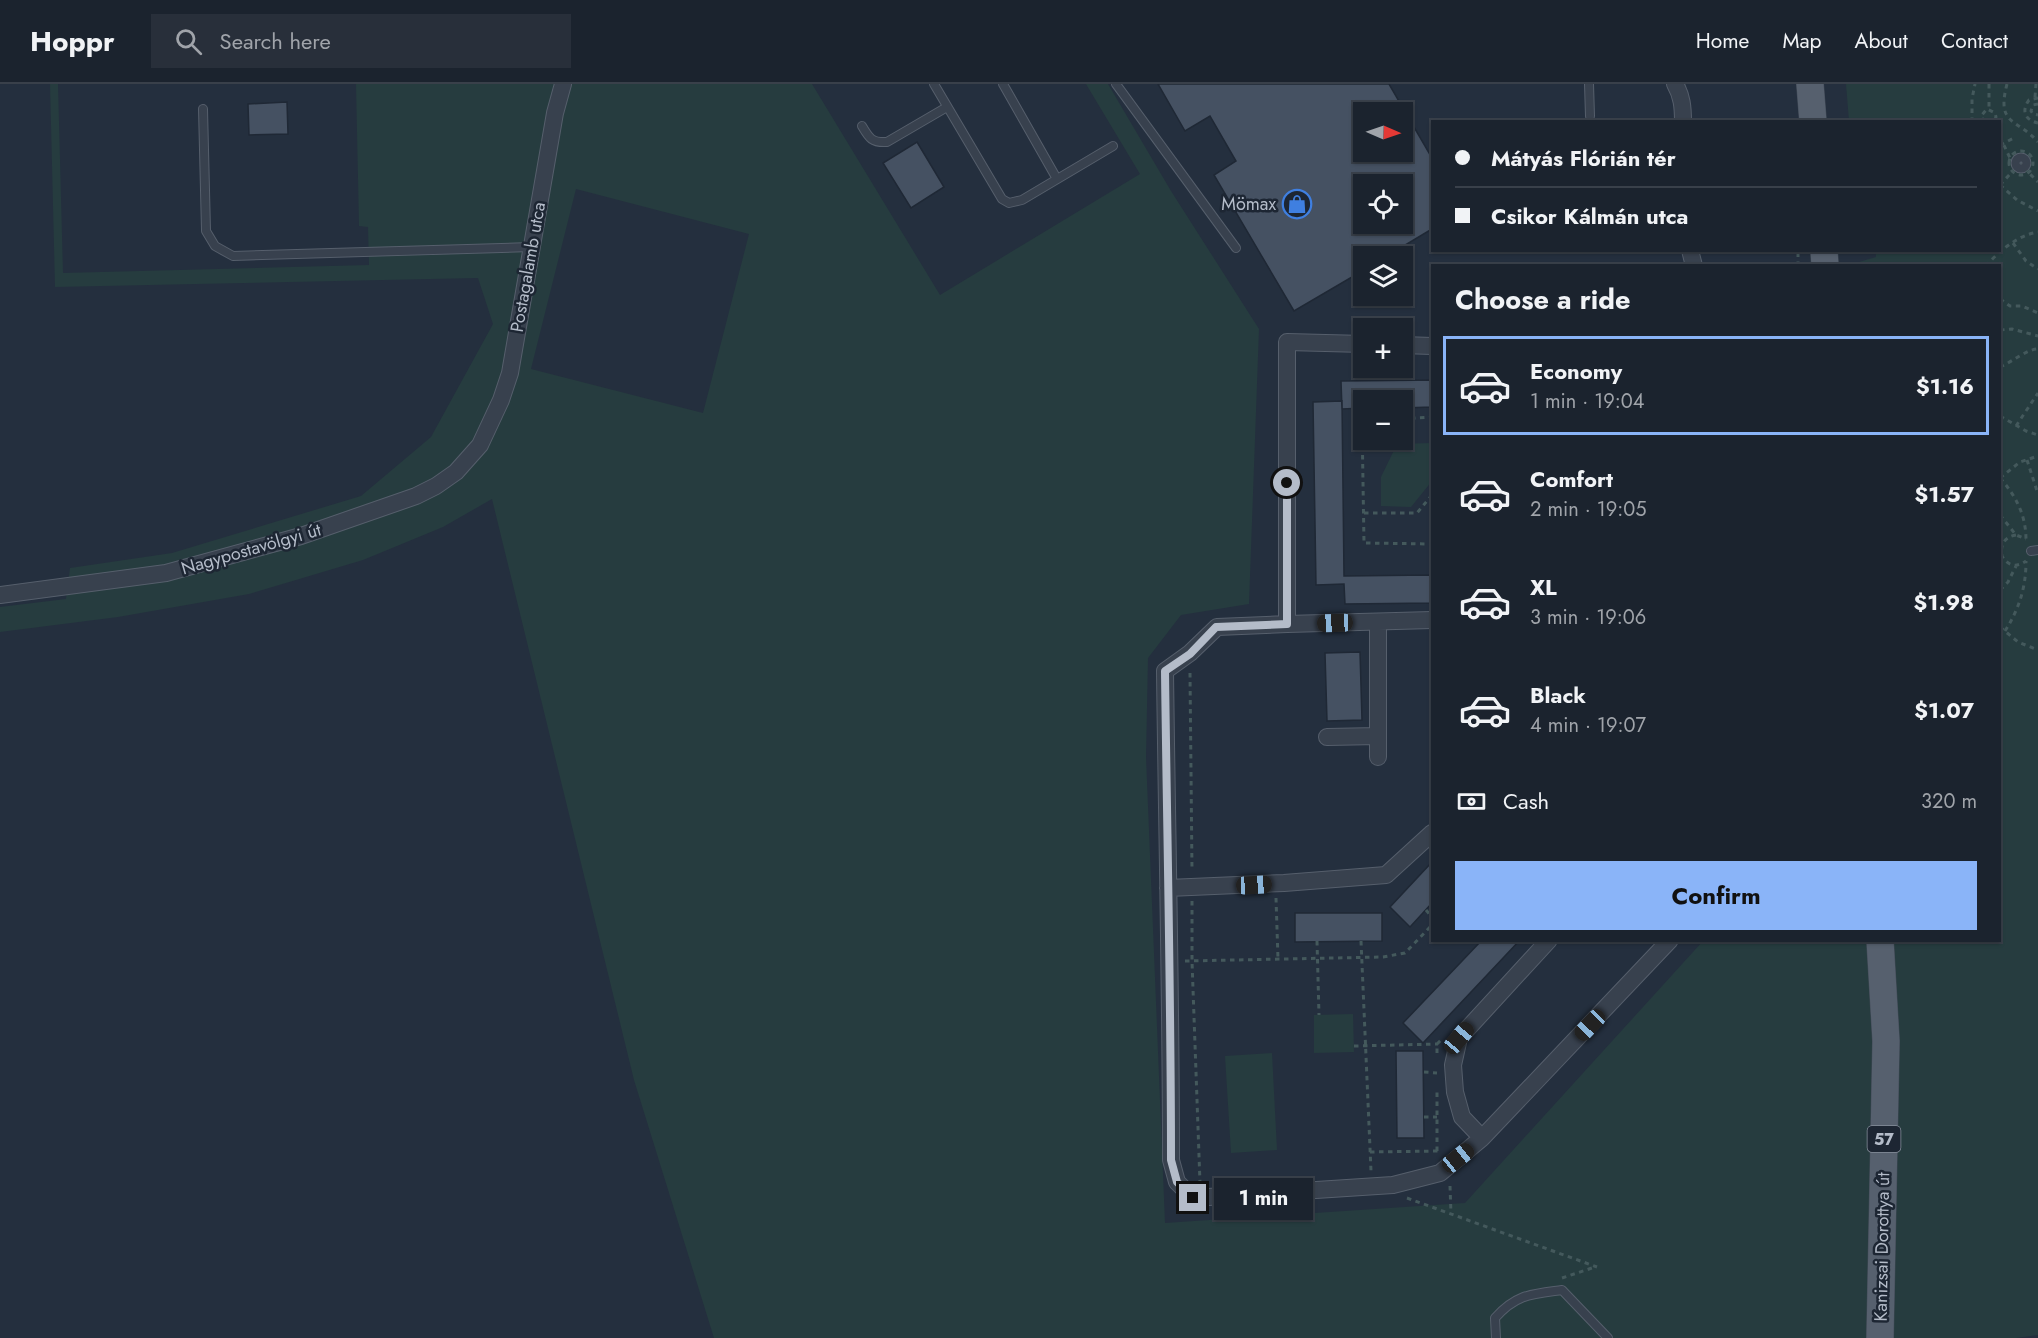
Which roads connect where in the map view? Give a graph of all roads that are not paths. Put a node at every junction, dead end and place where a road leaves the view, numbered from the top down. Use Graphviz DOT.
graph roads {
  1 [pos="563,84"];
  2 [pos="934,84"];
  3 [pos="1003,84"];
  4 [pos="1116,84"];
  5 [pos="1589,84"];
  6 [pos="1675,84"];
  7 [pos="1810,84"];
  8 [pos="948,107"];
  9 [pos="203,109"];
  10 [pos="1590,116"];
  11 [pos="1683,120"];
  12 [pos="1813,120"];
  13 [pos="862,126"];
  14 [pos="1113,146"];
  15 [pos="1057,179"];
  16 [pos="531,247"];
  17 [pos="1236,248"];
  18 [pos="1353,344"];
  19 [pos="1413,345"];
  20 [pos="1431,346"];
  21 [pos="480,445"];
  22 [pos="0,595"];
  23 [pos="1431,620"];
  24 [pos="1378,622"];
  25 [pos="1287,624"];
  26 [pos="1378,736"];
  27 [pos="1328,737"];
  28 [pos="1378,757"];
  29 [pos="1431,834"];
  30 [pos="1168,888"];
  31 [pos="1547,942"];
  32 [pos="1669,942"];
  33 [pos="1880,942"];
  34 [pos="1482,1138"];
  35 [pos="1496,1338"];
  36 [pos="1608,1338"];
  37 [pos="1880,1338"];
  1 -- 16 [label="street, Postagalamb utca"];
  2 -- 8 [label="lane"];
  3 -- 15 [label="lane"];
  4 -- 17 [label="lane"];
  5 -- 10 [label="lane"];
  6 -- 11 [label="street"];
  7 -- 12 [label="main road"];
  8 -- 13 [label="lane"];
  8 -- 15 [label="lane"];
  9 -- 16 [label="lane"];
  14 -- 15 [label="lane"];
  16 -- 21 [label="street, Postagalamb utca"];
  18 -- 25 [label="street"];
  19 -- 20 [label="street"];
  21 -- 22 [label="street, Nagypostavölgyi út"];
  23 -- 24 [label="street"];
  24 -- 25 [label="street"];
  24 -- 26 [label="street"];
  25 -- 30 [label="street"];
  26 -- 27 [label="street"];
  26 -- 28 [label="street"];
  29 -- 30 [label="street"];
  30 -- 34 [label="street"];
  31 -- 34 [label="street"];
  32 -- 34 [label="street"];
  33 -- 37 [label="main road, Kanizsai Dorottya út / 57"];
  35 -- 36 [label="lane"];
}
